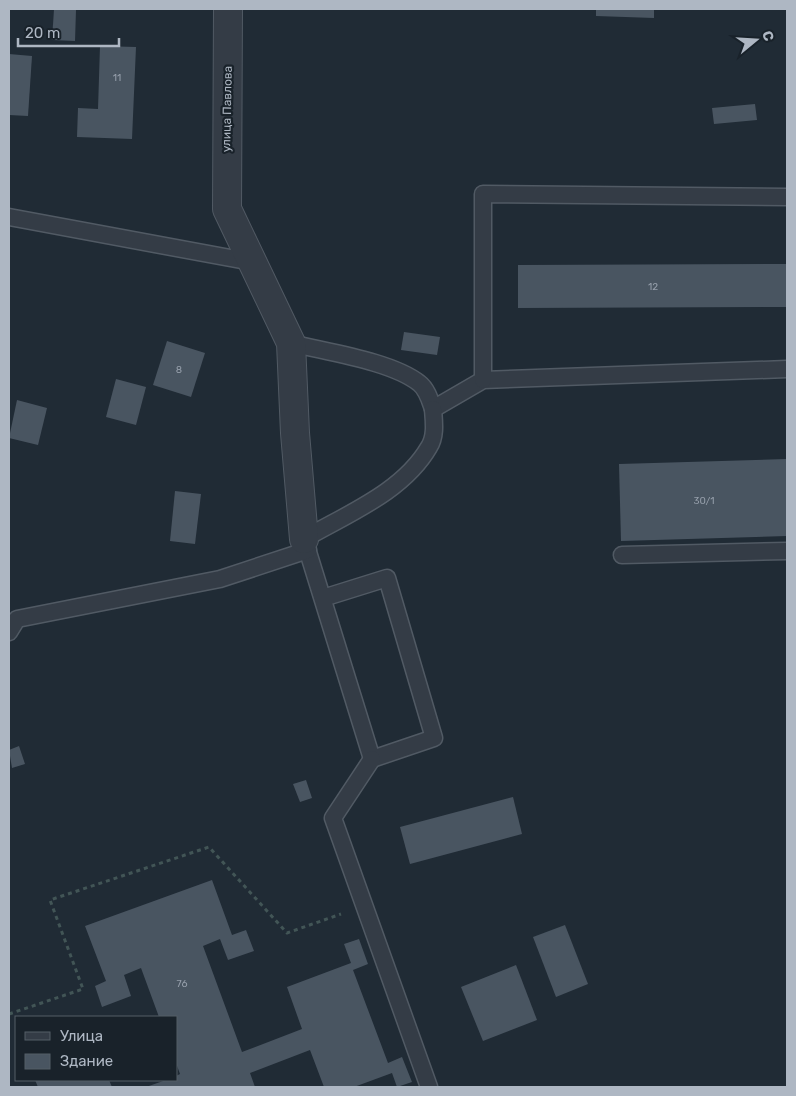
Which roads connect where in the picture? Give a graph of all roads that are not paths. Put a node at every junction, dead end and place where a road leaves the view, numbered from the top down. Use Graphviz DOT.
graph roads {
  1 [pos="228,9"];
  2 [pos="787,196"];
  3 [pos="9,217"];
  4 [pos="252,262"];
  5 [pos="291,343"];
  6 [pos="787,369"];
  7 [pos="483,380"];
  8 [pos="433,409"];
  9 [pos="306,544"];
  10 [pos="787,550"];
  11 [pos="622,556"];
  12 [pos="323,598"];
  13 [pos="9,632"];
  14 [pos="372,759"];
  15 [pos="429,1087"];
  1 -- 4 [label="street, улица Павлова"];
  2 -- 7 [label="lane"];
  3 -- 4 [label="lane"];
  4 -- 5 [label="street"];
  5 -- 8 [label="lane"];
  5 -- 9 [label="street"];
  6 -- 7 [label="lane"];
  7 -- 8 [label="lane"];
  8 -- 9 [label="lane"];
  9 -- 12 [label="lane"];
  9 -- 13 [label="lane"];
  10 -- 11 [label="lane"];
  12 -- 14 [label="lane"];
  12 -- 14 [label="lane"];
  14 -- 15 [label="lane"];
}
